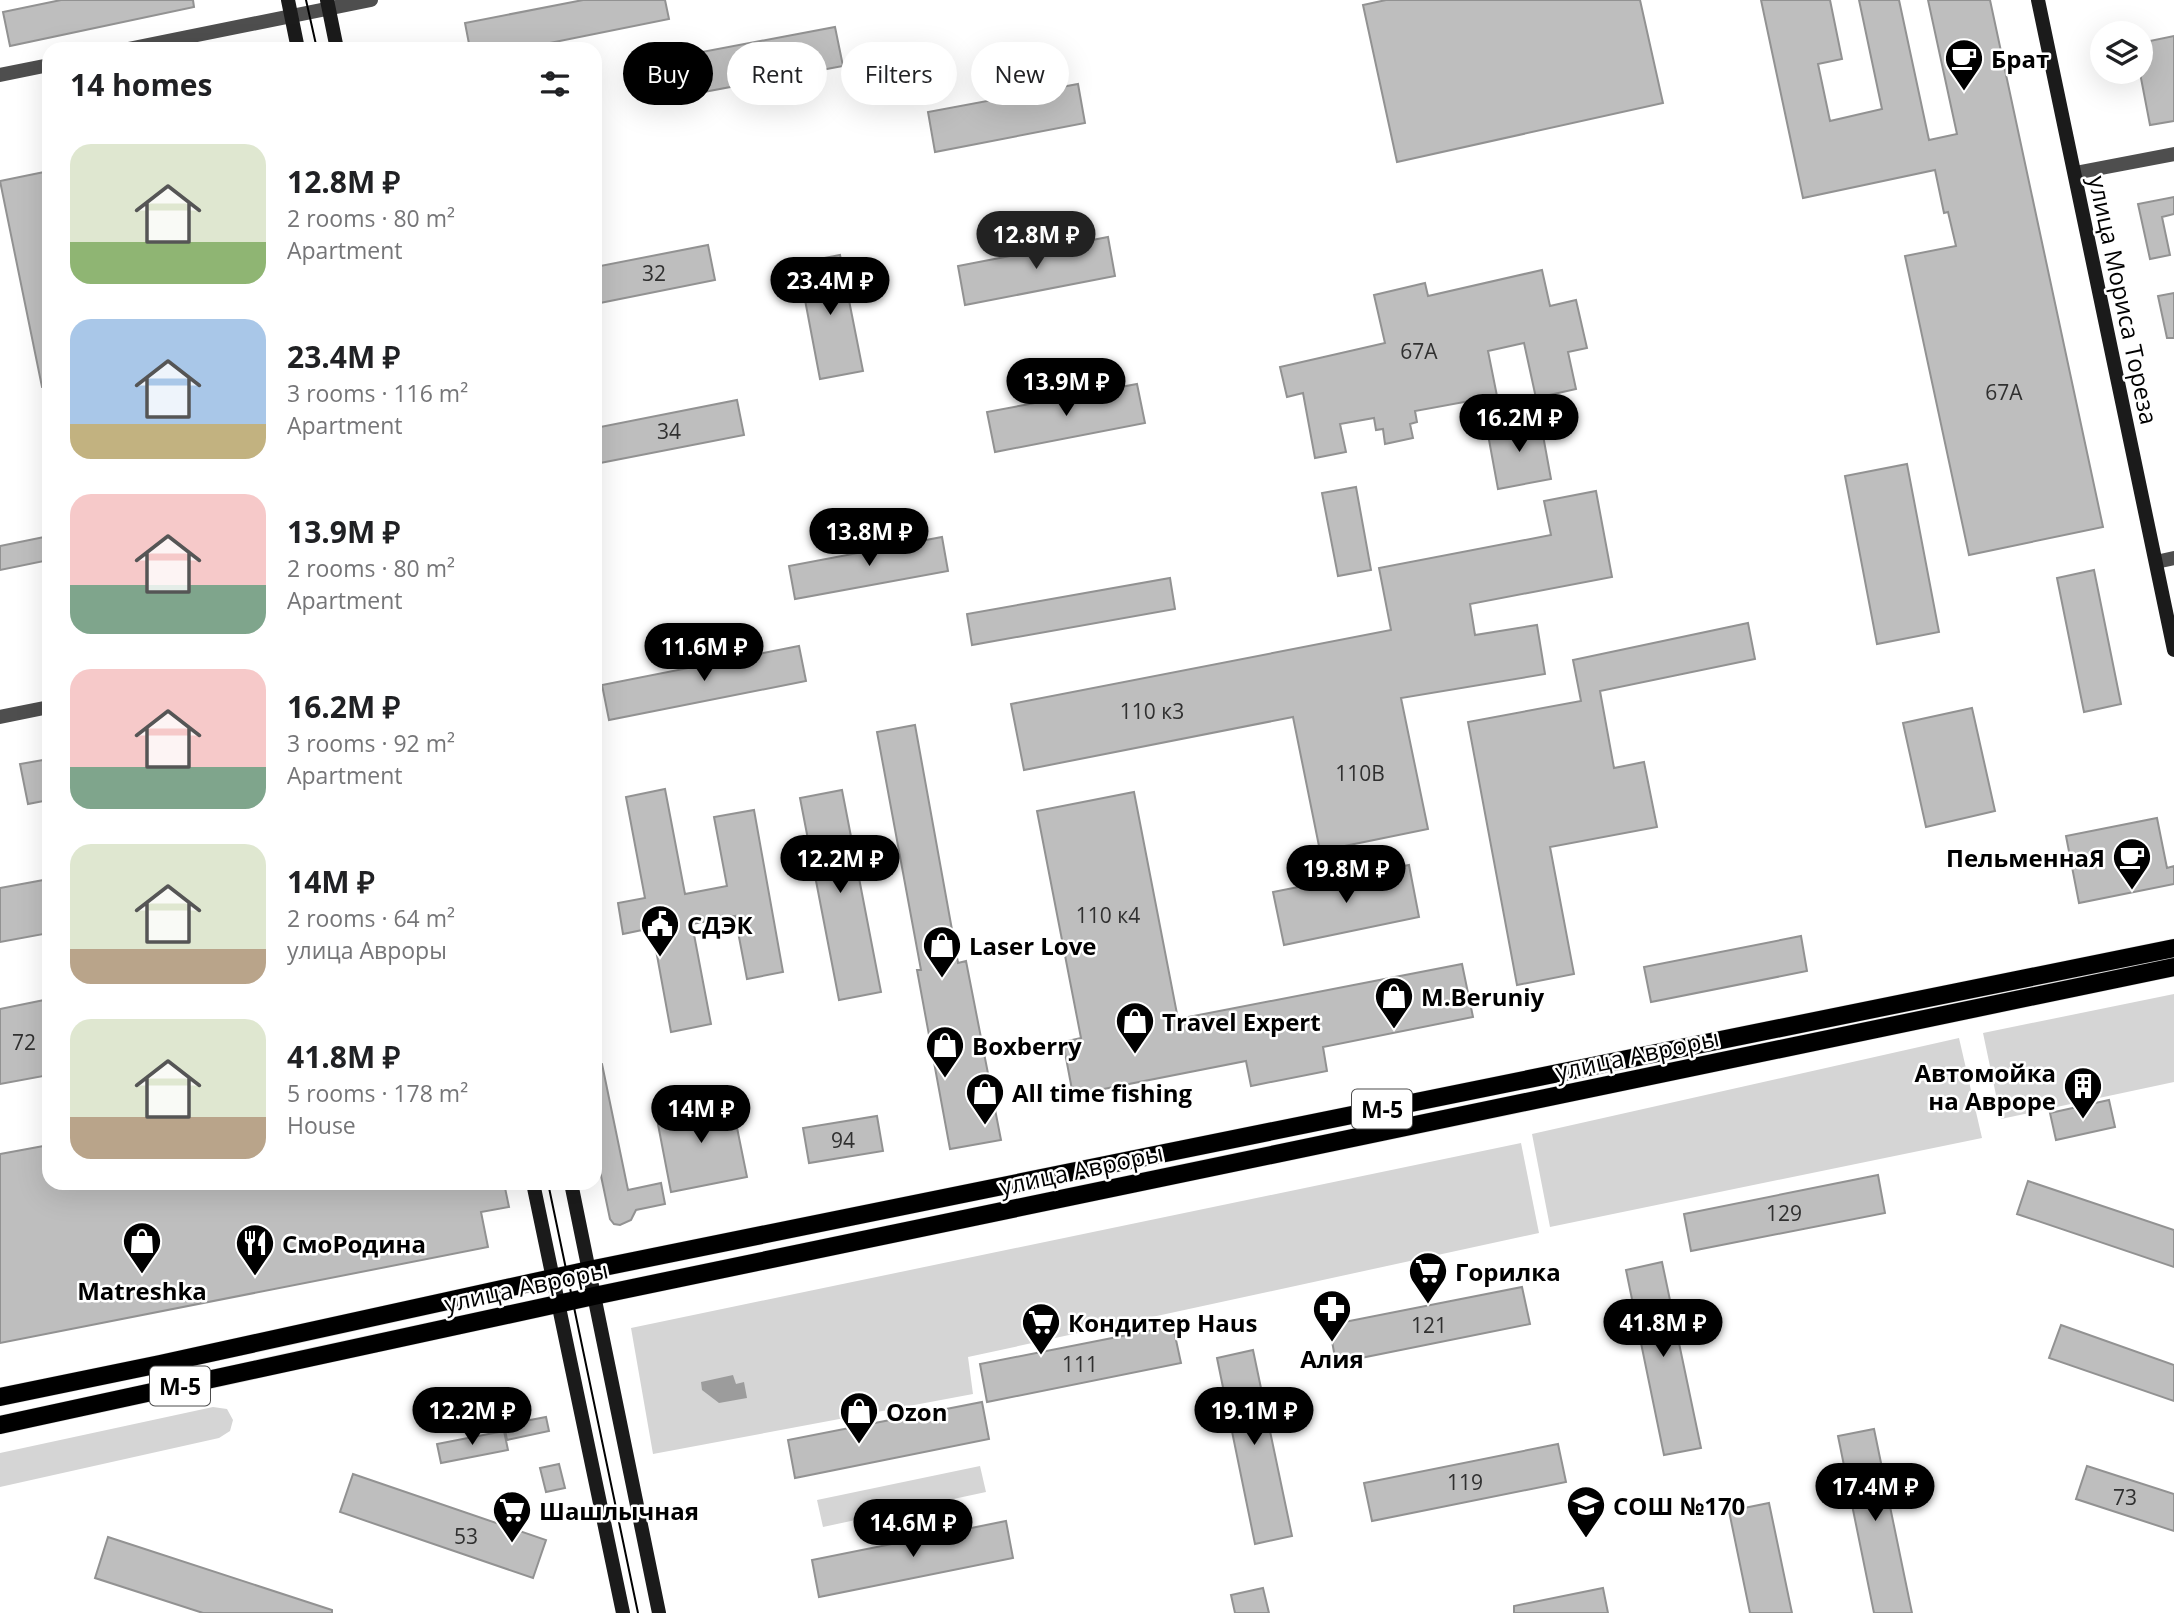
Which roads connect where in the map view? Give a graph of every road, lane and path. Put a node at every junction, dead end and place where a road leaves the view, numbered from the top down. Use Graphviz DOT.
graph roads {
  1 [pos="288,0"];
  2 [pos="371,0"];
  3 [pos="2038,0"];
  4 [pos="327,4"];
  5 [pos="292,16"];
  6 [pos="163,42"];
  7 [pos="298,42"];
  8 [pos="335,42"];
  9 [pos="42,66"];
  10 [pos="0,75"];
  11 [pos="2174,154"];
  12 [pos="2075,173"];
  13 [pos="2174,558"];
  14 [pos="2156,562"];
  15 [pos="2174,650"];
  16 [pos="42,708"];
  17 [pos="0,717"];
  18 [pos="2174,948"];
  19 [pos="2174,967"];
  20 [pos="534,1190"];
  21 [pos="572,1190"];
  22 [pos="589,1270"];
  23 [pos="553,1278"];
  24 [pos="594,1296"];
  25 [pos="558,1304"];
  26 [pos="0,1397"];
  27 [pos="0,1425"];
  28 [pos="622,1613"];
  29 [pos="659,1613"];
  1 -- 5 [label="main road"];
  2 -- 4 [label="street"];
  3 -- 12 [label="main road, улица Мориса Тореза"];
  4 -- 5 [label="street"];
  4 -- 8 [label="main road"];
  5 -- 6 [label="street"];
  5 -- 7 [label="main road"];
  9 -- 10 [label="street"];
  11 -- 12 [label="street"];
  12 -- 14 [label="main road, улица Мориса Тореза"];
  13 -- 14 [label="street"];
  14 -- 15 [label="main road, улица Мориса Тореза"];
  16 -- 17 [label="street"];
  18 -- 22 [label="main road, улица Авроры / М-5"];
  19 -- 24 [label="main road, улица Авроры / М-5"];
  20 -- 23 [label="main road"];
  21 -- 22 [label="main road"];
  22 -- 23 [label="main road, улица Авроры / М-5"];
  22 -- 24 [label="main road"];
  23 -- 25 [label="main road"];
  23 -- 26 [label="main road, улица Авроры / М-5"];
  24 -- 25 [label="main road, улица Авроры / М-5"];
  24 -- 29 [label="main road"];
  25 -- 27 [label="main road, улица Авроры / М-5"];
  25 -- 28 [label="main road"];
}
